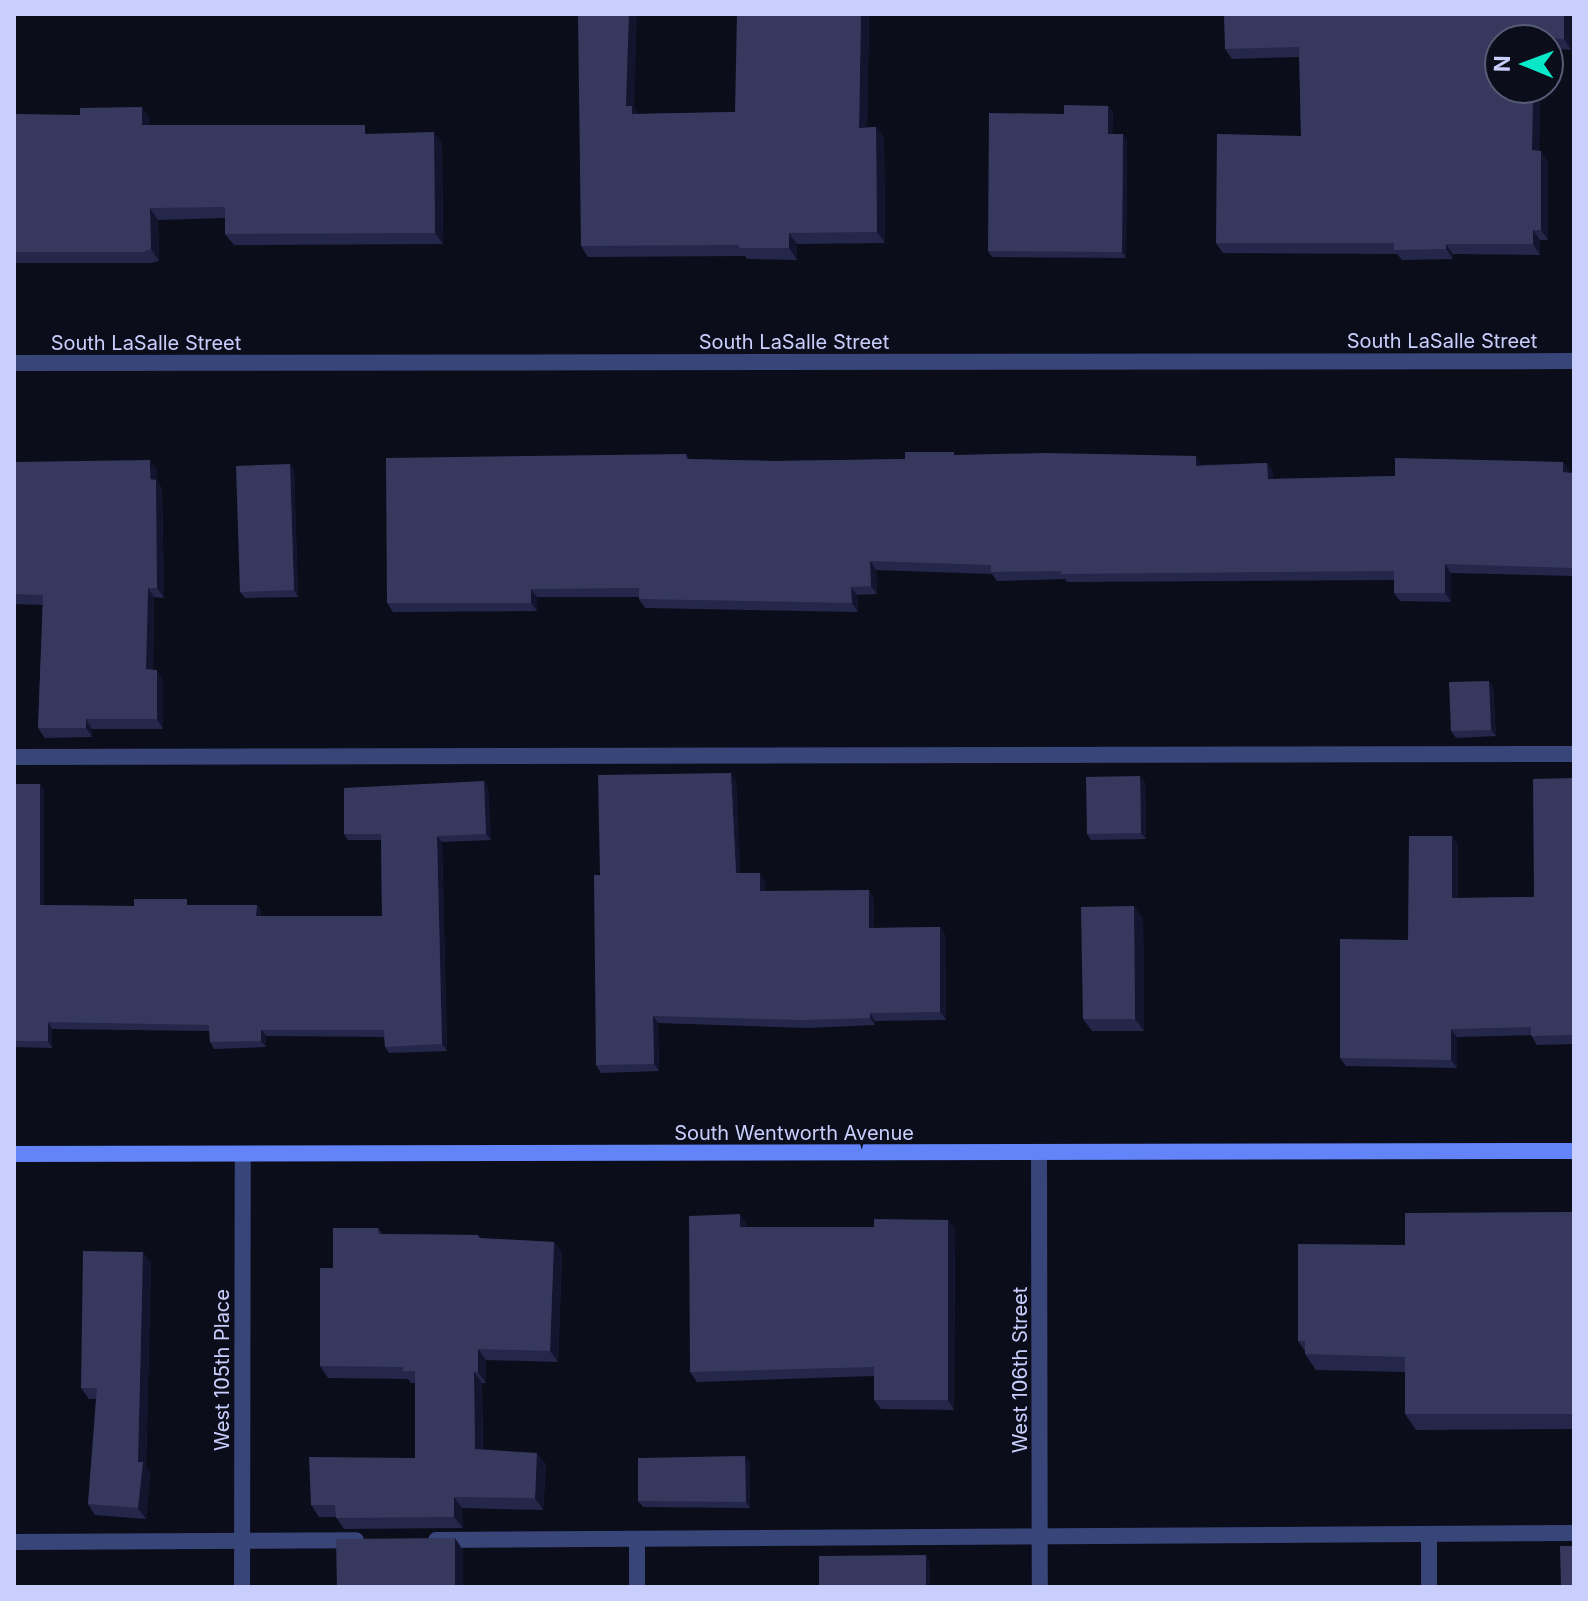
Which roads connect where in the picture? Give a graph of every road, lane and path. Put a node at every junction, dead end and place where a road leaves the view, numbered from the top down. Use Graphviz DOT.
graph roads {
  1 [pos="1574,361"];
  2 [pos="14,363"];
  3 [pos="1574,754"];
  4 [pos="14,757"];
  5 [pos="1574,1151"];
  6 [pos="1039,1152"];
  7 [pos="14,1154"];
  8 [pos="243,1154"];
  9 [pos="1574,1533"];
  10 [pos="1429,1535"];
  11 [pos="1040,1537"];
  12 [pos="637,1539"];
  13 [pos="242,1540"];
  14 [pos="374,1540"];
  15 [pos="420,1540"];
  16 [pos="14,1542"];
  17 [pos="242,1587"];
  18 [pos="637,1587"];
  19 [pos="1040,1587"];
  20 [pos="1429,1587"];
  1 -- 2 [label="street, South LaSalle Street"];
  3 -- 4 [label="street"];
  5 -- 6 [label="street, South Wentworth Avenue"];
  6 -- 8 [label="street, South Wentworth Avenue"];
  6 -- 11 [label="street, West 106th Street"];
  7 -- 8 [label="street, South Wentworth Avenue"];
  8 -- 13 [label="street, West 105th Place"];
  9 -- 10 [label="street"];
  10 -- 11 [label="street"];
  10 -- 20 [label="street"];
  11 -- 12 [label="street"];
  11 -- 19 [label="street, West 106th Street"];
  12 -- 15 [label="street"];
  12 -- 18 [label="street"];
  13 -- 14 [label="street"];
  13 -- 16 [label="street"];
  13 -- 17 [label="street, West 105th Place"];
}
